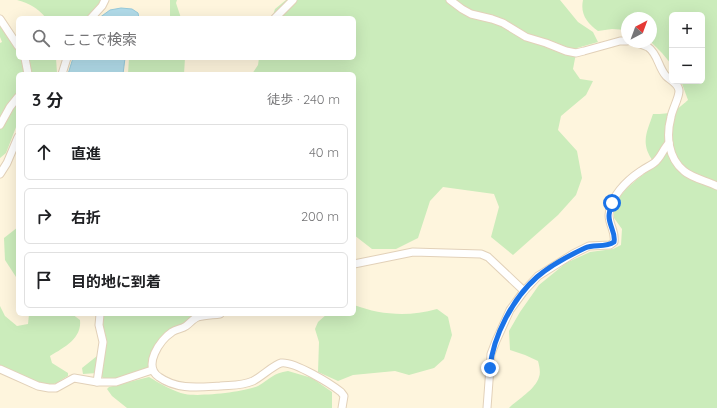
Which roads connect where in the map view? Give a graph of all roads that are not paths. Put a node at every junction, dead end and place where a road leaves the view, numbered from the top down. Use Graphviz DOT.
graph roads {
  1 [pos="105,0"];
  2 [pos="293,0"];
  3 [pos="450,0"];
  4 [pos="92,16"];
  5 [pos="277,16"];
  6 [pos="0,19"];
  7 [pos="621,41"];
  8 [pos="16,43"];
  9 [pos="648,48"];
  10 [pos="25,60"];
  11 [pos="66,60"];
  12 [pos="28,72"];
  13 [pos="63,72"];
  14 [pos="16,99"];
  15 [pos="0,126"];
  16 [pos="16,141"];
  17 [pos="668,143"];
  18 [pos="0,174"];
  19 [pos="717,186"];
  20 [pos="356,264"];
  21 [pos="524,291"];
  22 [pos="100,316"];
  23 [pos="205,316"];
  24 [pos="0,369"];
  25 [pos="152,370"];
  26 [pos="97,382"];
  27 [pos="342,408"];
  28 [pos="487,408"];
  1 -- 4 [label="street"];
  2 -- 5 [label="street"];
  3 -- 7 [label="street"];
  6 -- 8 [label="street"];
  9 -- 17 [label="street"];
  10 -- 12 [label="street"];
  11 -- 13 [label="street"];
  14 -- 15 [label="street"];
  16 -- 18 [label="street"];
  17 -- 19 [label="street"];
  17 -- 21 [label="street"];
  20 -- 21 [label="street"];
  21 -- 28 [label="street"];
  22 -- 26 [label="street"];
  23 -- 25 [label="street"];
  24 -- 26 [label="street"];
  25 -- 26 [label="street"];
  25 -- 27 [label="street"];
}
